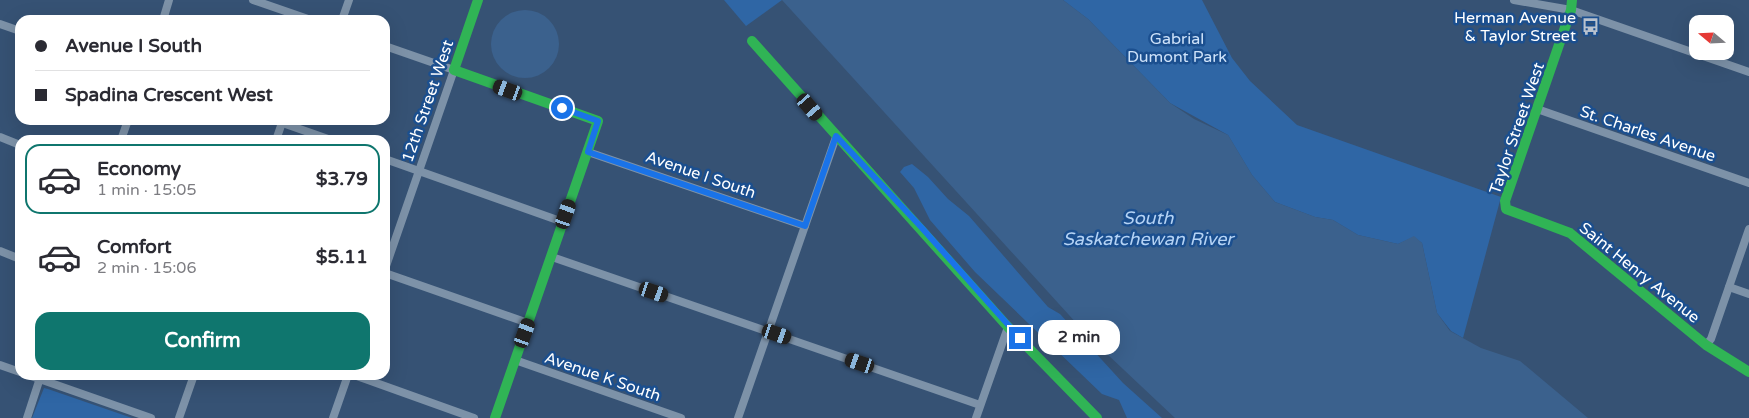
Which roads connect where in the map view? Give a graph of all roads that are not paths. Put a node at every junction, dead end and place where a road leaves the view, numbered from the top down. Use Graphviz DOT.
graph roads {
  1 [pos="170,0"];
  2 [pos="253,0"];
  3 [pos="349,0"];
  4 [pos="478,0"];
  5 [pos="1514,0"];
  6 [pos="1572,5"];
  7 [pos="164,15"];
  8 [pos="296,15"];
  9 [pos="344,15"];
  10 [pos="0,24"];
  11 [pos="15,29"];
  12 [pos="752,41"];
  13 [pos="390,48"];
  14 [pos="454,70"];
  15 [pos="1749,72"];
  16 [pos="1537,109"];
  17 [pos="291,125"];
  18 [pos="318,135"];
  19 [pos="836,136"];
  20 [pos="0,138"];
  21 [pos="15,143"];
  22 [pos="588,152"];
  23 [pos="390,161"];
  24 [pos="419,171"];
  25 [pos="1749,183"];
  26 [pos="1506,209"];
  27 [pos="563,222"];
  28 [pos="805,226"];
  29 [pos="1749,229"];
  30 [pos="0,252"];
  31 [pos="390,255"];
  32 [pos="15,257"];
  33 [pos="552,257"];
  34 [pos="390,275"];
  35 [pos="1730,287"];
  36 [pos="1749,294"];
  37 [pos="528,323"];
  38 [pos="1008,327"];
  39 [pos="769,331"];
  40 [pos="1706,345"];
  41 [pos="515,360"];
  42 [pos="0,365"];
  43 [pos="15,370"];
  44 [pos="1749,372"];
  45 [pos="40,380"];
  46 [pos="49,380"];
  47 [pos="192,380"];
  48 [pos="346,380"];
  49 [pos="368,380"];
  50 [pos="980,405"];
  51 [pos="27,418"];
  52 [pos="151,418"];
  53 [pos="179,418"];
  54 [pos="333,418"];
  55 [pos="474,418"];
  56 [pos="496,418"];
  57 [pos="681,418"];
  58 [pos="738,418"];
  59 [pos="976,418"];
  60 [pos="1097,418"];
  1 -- 7 [label="street"];
  2 -- 8 [label="street"];
  3 -- 9 [label="street"];
  4 -- 14 [label="street, 12th Street West"];
  5 -- 6 [label="street"];
  6 -- 15 [label="street"];
  6 -- 16 [label="street, Taylor Street West"];
  10 -- 11 [label="street"];
  12 -- 19 [label="street"];
  13 -- 14 [label="street"];
  14 -- 22 [label="street"];
  14 -- 24 [label="street, 12th Street West"];
  16 -- 25 [label="street, St. Charles Avenue"];
  16 -- 26 [label="street, Taylor Street West"];
  17 -- 18 [label="street"];
  19 -- 28 [label="street"];
  19 -- 38 [label="street"];
  20 -- 21 [label="street"];
  22 -- 27 [label="street"];
  22 -- 28 [label="street, Avenue I South"];
  23 -- 24 [label="street"];
  24 -- 27 [label="street"];
  24 -- 31 [label="street, 12th Street West"];
  26 -- 40 [label="street, Saint Henry Avenue"];
  27 -- 33 [label="street"];
  28 -- 39 [label="street"];
  29 -- 35 [label="street"];
  30 -- 32 [label="street"];
  33 -- 37 [label="street"];
  33 -- 39 [label="street"];
  34 -- 37 [label="street"];
  35 -- 36 [label="street"];
  35 -- 40 [label="street"];
  37 -- 41 [label="street"];
  38 -- 50 [label="street"];
  38 -- 60 [label="street"];
  39 -- 50 [label="street"];
  39 -- 58 [label="street"];
  40 -- 44 [label="street, Saint Henry Avenue"];
  41 -- 56 [label="street"];
  41 -- 57 [label="street, Avenue K South"];
  42 -- 43 [label="street"];
  45 -- 51 [label="street"];
  46 -- 52 [label="street"];
  47 -- 53 [label="street"];
  48 -- 54 [label="street"];
  49 -- 55 [label="street"];
  50 -- 59 [label="street"];
}
